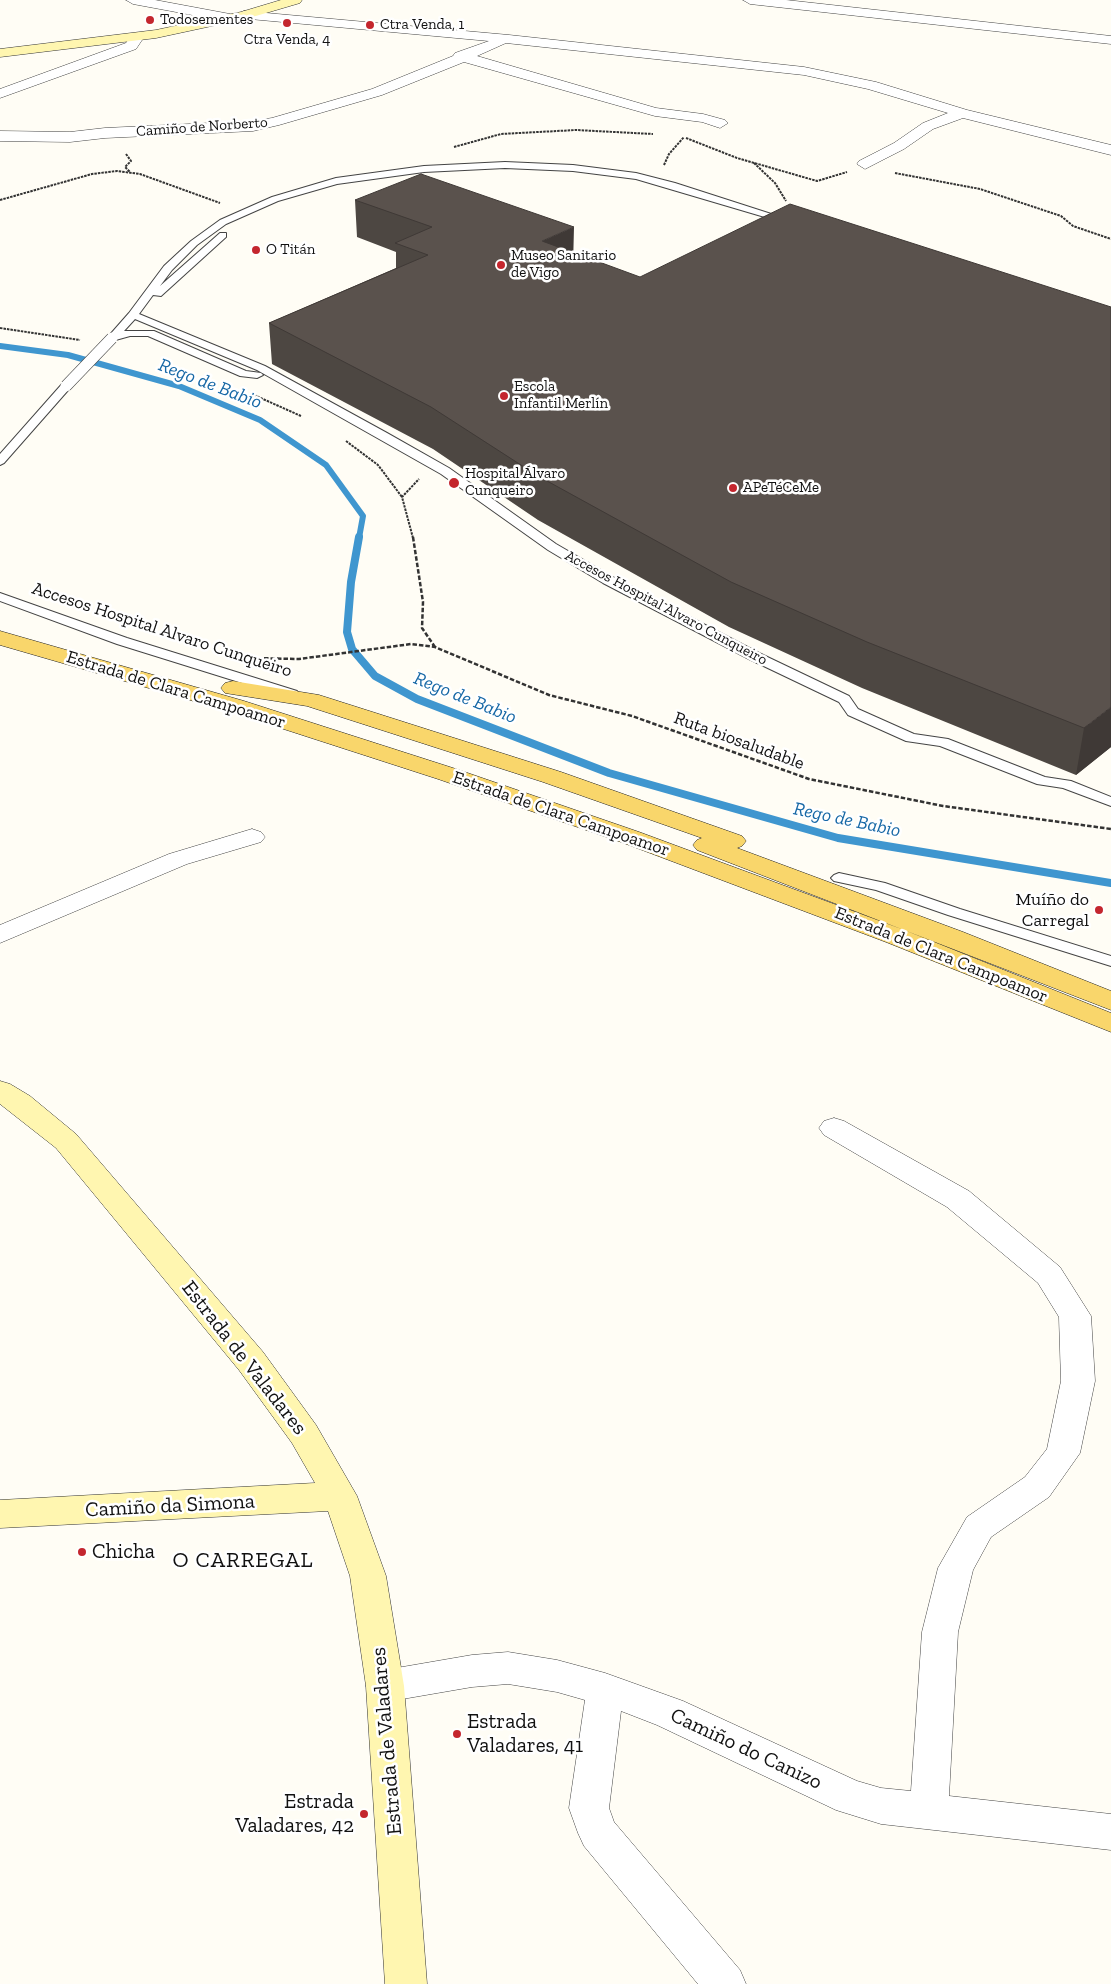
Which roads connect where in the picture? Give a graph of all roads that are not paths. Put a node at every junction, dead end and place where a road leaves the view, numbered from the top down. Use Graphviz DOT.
graph roads {
  1 [pos="133,0"];
  2 [pos="295,0"];
  3 [pos="750,0"];
  4 [pos="237,16"];
  5 [pos="137,37"];
  6 [pos="508,39"];
  7 [pos="1111,40"];
  8 [pos="0,53"];
  9 [pos="460,56"];
  10 [pos="0,94"];
  11 [pos="962,113"];
  12 [pos="720,123"];
  13 [pos="0,136"];
  14 [pos="1111,150"];
  15 [pos="865,164"];
  16 [pos="396,178"];
  17 [pos="407,183"];
  18 [pos="133,315"];
  19 [pos="112,338"];
  20 [pos="257,375"];
  21 [pos="0,461"];
  22 [pos="0,597"];
  23 [pos="0,619"];
  24 [pos="0,638"];
  25 [pos="234,688"];
  26 [pos="311,700"];
  27 [pos="1111,802"];
  28 [pos="252,837"];
  29 [pos="839,878"];
  30 [pos="0,935"];
  31 [pos="1111,961"];
  32 [pos="1111,985"];
  33 [pos="1111,1001"];
  34 [pos="1111,1023"];
  35 [pos="0,1091"];
  36 [pos="834,1128"];
  37 [pos="340,1496"];
  38 [pos="0,1514"];
  39 [pos="385,1686"];
  40 [pos="605,1689"];
  41 [pos="929,1810"];
  42 [pos="1111,1832"];
  43 [pos="406,1984"];
  44 [pos="725,1984"];
  1 -- 4 [label="street"];
  2 -- 4 [label="main road"];
  3 -- 7 [label="street"];
  4 -- 5 [label="main road"];
  4 -- 6 [label="street"];
  5 -- 8 [label="main road"];
  5 -- 10 [label="street"];
  6 -- 9 [label="street, Camiño de Norberto"];
  6 -- 11 [label="street"];
  9 -- 12 [label="street"];
  9 -- 13 [label="street, Camiño de Norberto"];
  11 -- 14 [label="street"];
  11 -- 15 [label="street"];
  16 -- 17 [label="lane"];
  16 -- 18 [label="lane"];
  16 -- 18 [label="lane"];
  18 -- 19 [label="lane"];
  18 -- 27 [label="lane, Accesos Hospital Alvaro Cunqueiro"];
  19 -- 20 [label="lane"];
  19 -- 21 [label="lane, bridge"];
  22 -- 26 [label="lane, Accesos Hospital Alvaro Cunqueiro"];
  23 -- 25 [label="main road, Estrada de Clara Campoamor"];
  24 -- 34 [label="main road, Estrada de Clara Campoamor"];
  25 -- 26 [label="main road, Estrada de Clara Campoamor"];
  25 -- 33 [label="main road, Estrada de Clara Campoamor"];
  26 -- 29 [label="main road, Estrada de Clara Campoamor"];
  28 -- 30 [label="street"];
  29 -- 31 [label="lane"];
  29 -- 32 [label="main road, Estrada de Clara Campoamor"];
  35 -- 37 [label="main road, Estrada de Valadares"];
  36 -- 41 [label="street"];
  37 -- 38 [label="main road, Camiño da Simona"];
  37 -- 39 [label="main road, Estrada de Valadares"];
  39 -- 40 [label="street, Camiño do Canizo"];
  39 -- 43 [label="main road, Estrada de Valadares"];
  40 -- 41 [label="street, Camiño do Canizo"];
  40 -- 44 [label="street"];
  41 -- 42 [label="street, Camiño do Canizo"];
}
